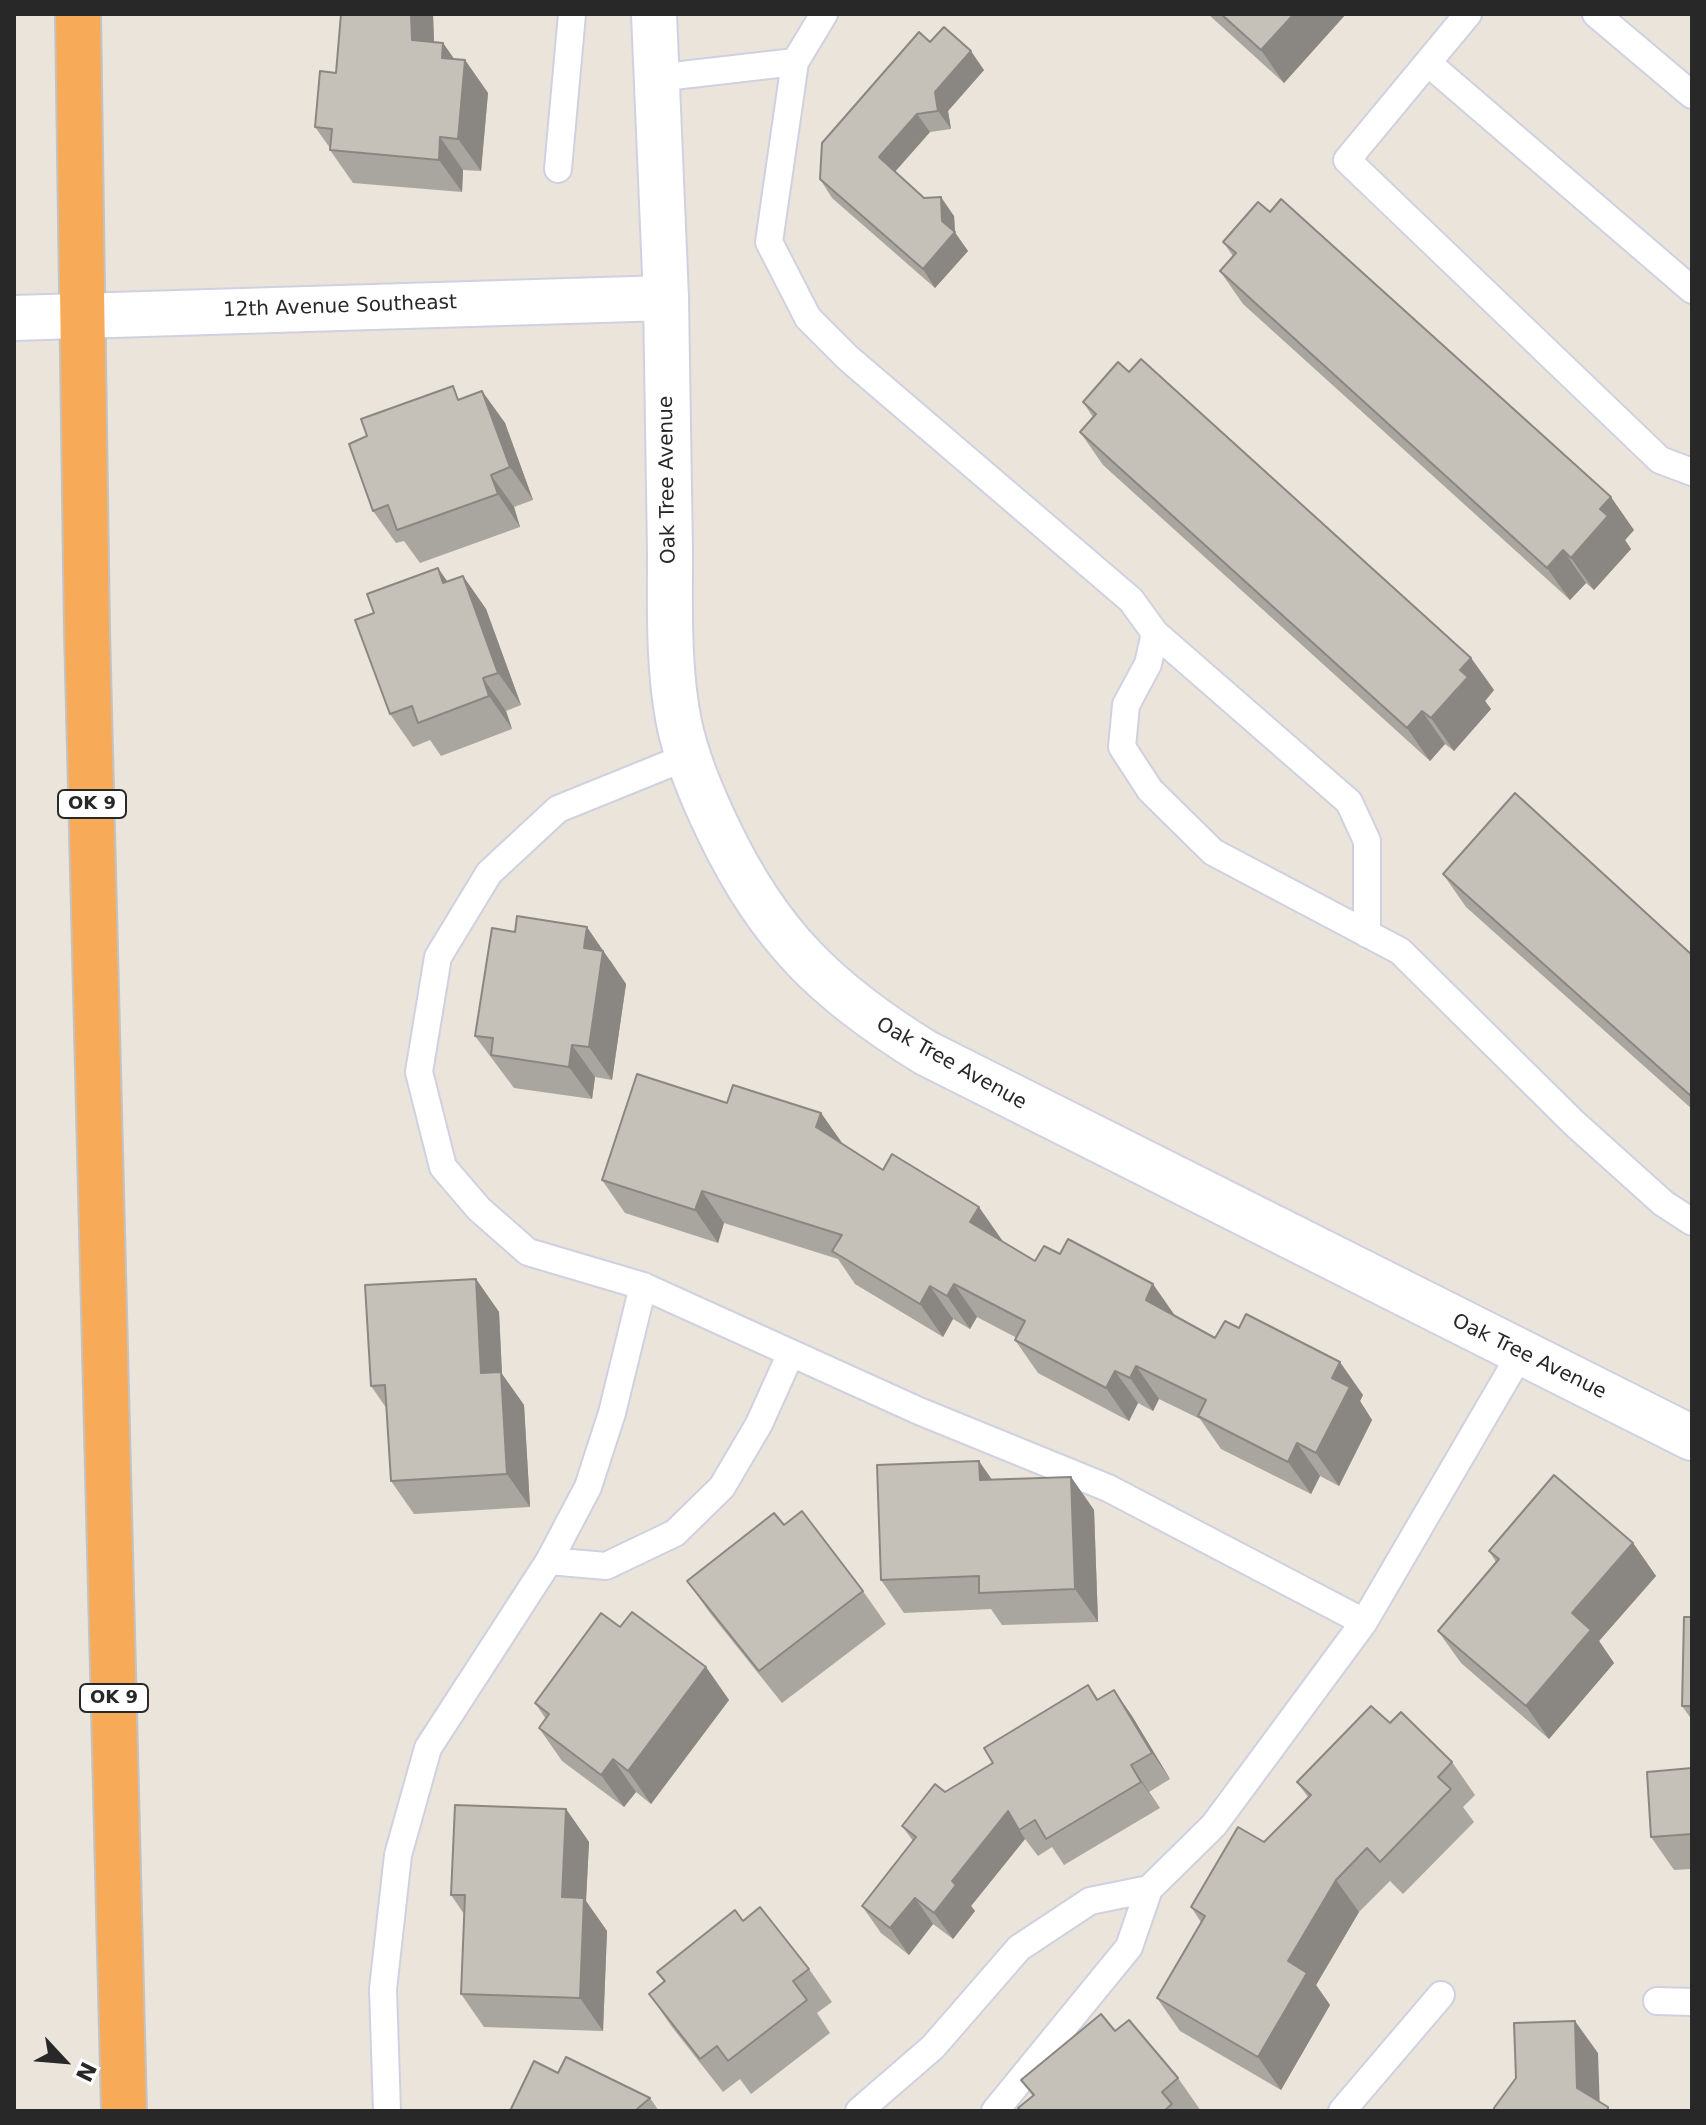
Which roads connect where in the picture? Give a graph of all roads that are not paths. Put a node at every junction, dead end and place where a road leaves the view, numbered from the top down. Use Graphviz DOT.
graph roads {
  1 [pos="78,14"];
  2 [pos="572,14"];
  3 [pos="654,14"];
  4 [pos="824,14"];
  5 [pos="1468,14"];
  6 [pos="1596,14"];
  7 [pos="795,62"];
  8 [pos="1428,63"];
  9 [pos="656,78"];
  10 [pos="1692,95"];
  11 [pos="558,169"];
  12 [pos="1692,290"];
  13 [pos="666,298"];
  14 [pos="83,316"];
  15 [pos="14,318"];
  16 [pos="1692,472"];
  17 [pos="1155,633"];
  18 [pos="689,756"];
  19 [pos="1367,934"];
  20 [pos="1692,1222"];
  21 [pos="643,1286"];
  22 [pos="791,1353"];
  23 [pos="1521,1353"];
  24 [pos="1692,1438"];
  25 [pos="549,1561"];
  26 [pos="1364,1622"];
  27 [pos="1149,1889"];
  28 [pos="1441,1995"];
  29 [pos="1657,2001"];
  30 [pos="1692,2002"];
  31 [pos="124,2111"];
  32 [pos="387,2111"];
  33 [pos="859,2111"];
  34 [pos="995,2111"];
  35 [pos="1342,2111"];
  1 -- 14 [label="highway, OK 9"];
  2 -- 11 [label="lane"];
  3 -- 9 [label="street, Oak Tree Avenue"];
  4 -- 7 [label="lane"];
  5 -- 8 [label="lane"];
  6 -- 10 [label="lane"];
  7 -- 9 [label="lane"];
  7 -- 17 [label="lane"];
  8 -- 12 [label="lane"];
  8 -- 16 [label="lane"];
  9 -- 13 [label="street, Oak Tree Avenue"];
  13 -- 14 [label="street, 12th Avenue Southeast"];
  13 -- 18 [label="street, Oak Tree Avenue"];
  14 -- 15 [label="street, 12th Avenue Southeast"];
  14 -- 31 [label="highway, OK 9"];
  17 -- 19 [label="lane"];
  17 -- 19 [label="lane"];
  18 -- 21 [label="lane"];
  18 -- 23 [label="street, Oak Tree Avenue"];
  19 -- 20 [label="lane"];
  21 -- 22 [label="lane"];
  21 -- 25 [label="lane"];
  22 -- 25 [label="lane"];
  22 -- 26 [label="lane"];
  23 -- 24 [label="street, Oak Tree Avenue"];
  23 -- 26 [label="lane"];
  25 -- 32 [label="lane"];
  26 -- 27 [label="lane"];
  27 -- 33 [label="lane"];
  27 -- 34 [label="lane"];
  28 -- 35 [label="lane"];
  29 -- 30 [label="lane"];
}
